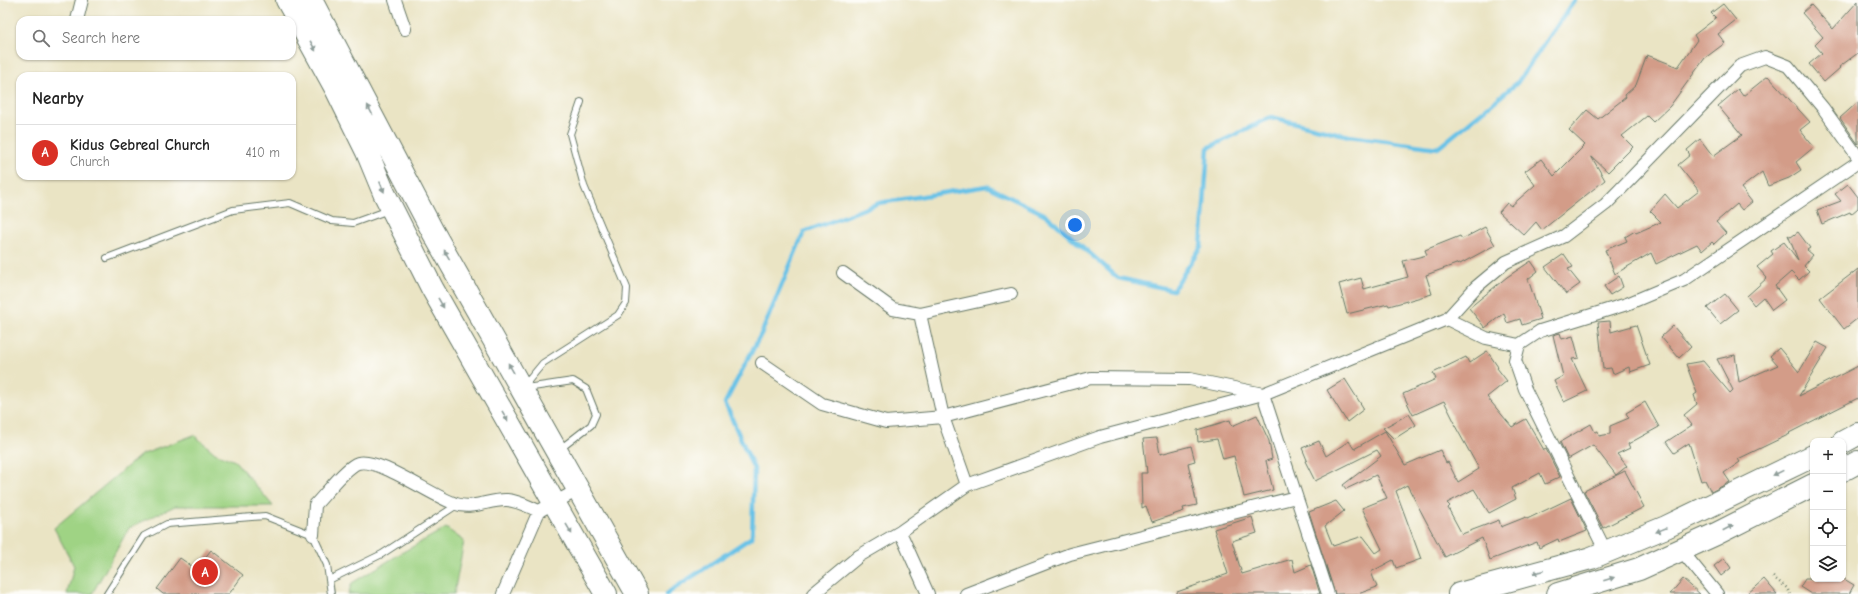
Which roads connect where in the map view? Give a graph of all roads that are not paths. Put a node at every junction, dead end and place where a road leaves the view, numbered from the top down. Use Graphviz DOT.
graph roads {
  1 [pos="82,0"];
  2 [pos="287,0"];
  3 [pos="311,0"];
  4 [pos="395,0"];
  5 [pos="78,16"];
  6 [pos="405,28"];
  7 [pos="345,83"];
  8 [pos="581,102"];
  9 [pos="1858,157"];
  10 [pos="1858,162"];
  11 [pos="392,209"];
  12 [pos="107,258"];
  13 [pos="843,273"];
  14 [pos="1011,294"];
  15 [pos="920,314"];
  16 [pos="1447,319"];
  17 [pos="1519,345"];
  18 [pos="762,363"];
  19 [pos="522,388"];
  20 [pos="1263,394"];
  21 [pos="943,417"];
  22 [pos="1858,434"];
  23 [pos="1846,440"];
  24 [pos="556,451"];
  25 [pos="1810,457"];
  26 [pos="1858,462"];
  27 [pos="1846,468"];
  28 [pos="967,485"];
  29 [pos="1810,486"];
  30 [pos="578,490"];
  31 [pos="1296,497"];
  32 [pos="457,505"];
  33 [pos="547,507"];
  34 [pos="900,532"];
  35 [pos="313,535"];
  36 [pos="1681,550"];
  37 [pos="1606,552"];
  38 [pos="1570,563"];
  39 [pos="329,580"];
  40 [pos="1571,592"];
  41 [pos="107,594"];
  42 [pos="331,594"];
  43 [pos="503,594"];
  44 [pos="606,594"];
  45 [pos="637,594"];
  46 [pos="813,594"];
  47 [pos="928,594"];
  48 [pos="966,594"];
  49 [pos="1328,594"];
  50 [pos="1459,594"];
  51 [pos="1717,594"];
  1 -- 5 [label="street"];
  2 -- 7 [label="highway, one-way"];
  3 -- 7 [label="highway"];
  4 -- 6 [label="street"];
  7 -- 11 [label="highway, one-way"];
  19 -- 7 [label="highway, one-way"];
  8 -- 19 [label="lane"];
  9 -- 16 [label="street"];
  10 -- 17 [label="street"];
  11 -- 12 [label="lane"];
  11 -- 33 [label="highway, one-way"];
  13 -- 15 [label="street"];
  14 -- 15 [label="street"];
  15 -- 21 [label="street"];
  16 -- 17 [label="street"];
  16 -- 20 [label="street"];
  17 -- 37 [label="street"];
  18 -- 21 [label="street"];
  19 -- 24 [label="highway"];
  19 -- 24 [label="lane"];
  20 -- 21 [label="street"];
  20 -- 28 [label="street"];
  20 -- 31 [label="street"];
  21 -- 28 [label="street"];
  22 -- 23 [label="highway"];
  24 -- 30 [label="highway"];
  25 -- 37 [label="highway, one-way"];
  26 -- 27 [label="highway"];
  28 -- 34 [label="street"];
  36 -- 29 [label="highway, one-way"];
  30 -- 33 [label="street"];
  30 -- 45 [label="highway"];
  31 -- 48 [label="street"];
  31 -- 49 [label="street"];
  32 -- 33 [label="street"];
  32 -- 35 [label="street"];
  32 -- 39 [label="lane"];
  33 -- 43 [label="street"];
  33 -- 44 [label="highway, one-way"];
  34 -- 46 [label="street"];
  34 -- 47 [label="street"];
  35 -- 39 [label="lane"];
  35 -- 41 [label="lane"];
  40 -- 36 [label="highway, one-way"];
  36 -- 51 [label="street"];
  37 -- 38 [label="highway"];
  38 -- 40 [label="street"];
  38 -- 50 [label="highway, one-way"];
  39 -- 42 [label="lane"];
}
